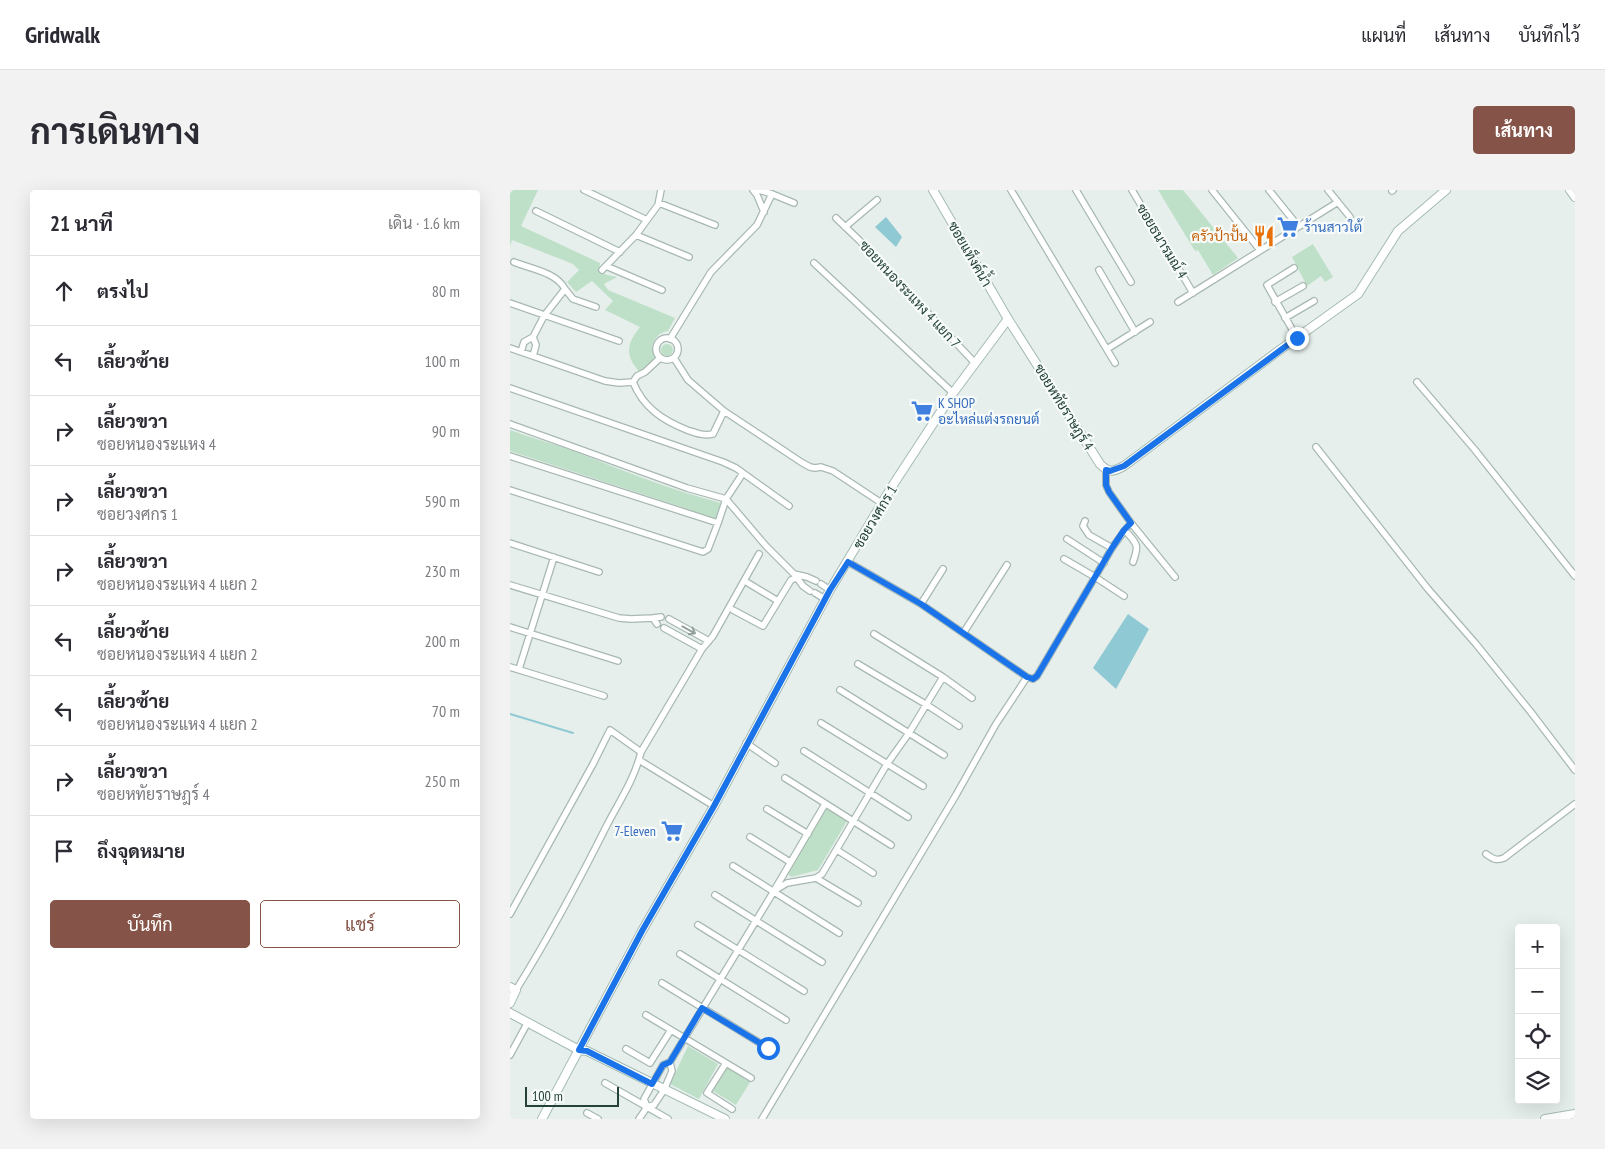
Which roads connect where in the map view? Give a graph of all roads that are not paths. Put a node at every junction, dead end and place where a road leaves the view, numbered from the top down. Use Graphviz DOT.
graph roads {
  1 [pos="584,190"];
  2 [pos="661,190"];
  3 [pos="753,190"];
  4 [pos="759,190"];
  5 [pos="933,190"];
  6 [pos="1011,190"];
  7 [pos="1076,190"];
  8 [pos="1132,190"];
  9 [pos="1212,190"];
  10 [pos="1269,190"];
  11 [pos="1328,190"];
  12 [pos="1446,190"];
  13 [pos="1570,190"];
  14 [pos="772,194"];
  15 [pos="1575,197"];
  16 [pos="877,200"];
  17 [pos="1338,202"];
  18 [pos="659,203"];
  19 [pos="794,203"];
  20 [pos="536,211"];
  21 [pos="764,212"];
  22 [pos="1350,217"];
  23 [pos="836,218"];
  24 [pos="647,220"];
  25 [pos="715,226"];
  26 [pos="1298,226"];
  27 [pos="845,227"];
  28 [pos="636,235"];
  29 [pos="1260,250"];
  30 [pos="620,252"];
  31 [pos="688,257"];
  32 [pos="514,262"];
  33 [pos="814,263"];
  34 [pos="1294,268"];
  35 [pos="1099,270"];
  36 [pos="1131,282"];
  37 [pos="1303,286"];
  38 [pos="566,289"];
  39 [pos="662,290"];
  40 [pos="1193,293"];
  41 [pos="1314,301"];
  42 [pos="1178,302"];
  43 [pos="1276,302"];
  44 [pos="510,304"];
  45 [pos="596,307"];
  46 [pos="544,316"];
  47 [pos="1285,318"];
  48 [pos="1008,319"];
  49 [pos="1150,322"];
  50 [pos="1136,332"];
  51 [pos="533,337"];
  52 [pos="1297,338"];
  53 [pos="670,339"];
  54 [pos="619,341"];
  55 [pos="510,348"];
  56 [pos="1107,349"];
  57 [pos="521,352"];
  58 [pos="533,356"];
  59 [pos="660,358"];
  60 [pos="674,358"];
  61 [pos="974,362"];
  62 [pos="1115,363"];
  63 [pos="633,382"];
  64 [pos="1417,382"];
  65 [pos="510,388"];
  66 [pos="953,393"];
  67 [pos="724,412"];
  68 [pos="510,424"];
  69 [pos="1316,447"];
  70 [pos="510,456"];
  71 [pos="1106,470"];
  72 [pos="743,473"];
  73 [pos="510,490"];
  74 [pos="726,499"];
  75 [pos="882,504"];
  76 [pos="789,506"];
  77 [pos="1085,521"];
  78 [pos="718,523"];
  79 [pos="1131,523"];
  80 [pos="1124,530"];
  81 [pos="1067,539"];
  82 [pos="510,543"];
  83 [pos="1112,548"];
  84 [pos="759,554"];
  85 [pos="554,557"];
  86 [pos="1064,559"];
  87 [pos="848,562"];
  88 [pos="1132,562"];
  89 [pos="1104,563"];
  90 [pos="1007,565"];
  91 [pos="944,569"];
  92 [pos="600,572"];
  93 [pos="795,576"];
  94 [pos="1575,576"];
  95 [pos="1096,577"];
  96 [pos="1175,577"];
  97 [pos="748,583"];
  98 [pos="510,585"];
  99 [pos="830,590"];
  100 [pos="542,595"];
  101 [pos="1124,596"];
  102 [pos="826,599"];
  103 [pos="778,601"];
  104 [pos="921,604"];
  105 [pos="733,610"];
  106 [pos="661,617"];
  107 [pos="653,618"];
  108 [pos="669,619"];
  109 [pos="657,624"];
  110 [pos="510,627"];
  111 [pos="664,628"];
  112 [pos="964,632"];
  113 [pos="531,634"];
  114 [pos="874,634"];
  115 [pos="709,641"];
  116 [pos="702,649"];
  117 [pos="618,661"];
  118 [pos="858,664"];
  119 [pos="510,667"];
  120 [pos="519,670"];
  121 [pos="943,677"];
  122 [pos="1027,677"];
  123 [pos="840,690"];
  124 [pos="604,696"];
  125 [pos="972,698"];
  126 [pos="927,705"];
  127 [pos="821,723"];
  128 [pos="959,726"];
  129 [pos="909,733"];
  130 [pos="746,744"];
  131 [pos="804,751"];
  132 [pos="641,752"];
  133 [pos="944,755"];
  134 [pos="639,760"];
  135 [pos="775,763"];
  136 [pos="888,764"];
  137 [pos="1575,770"];
  138 [pos="785,778"];
  139 [pos="923,786"];
  140 [pos="870,792"];
  141 [pos="825,804"];
  142 [pos="1575,804"];
  143 [pos="714,806"];
  144 [pos="767,809"];
  145 [pos="908,817"];
  146 [pos="853,822"];
  147 [pos="808,834"];
  148 [pos="750,837"];
  149 [pos="891,845"];
  150 [pos="837,850"];
  151 [pos="1486,854"];
  152 [pos="790,862"];
  153 [pos="733,866"];
  154 [pos="874,873"];
  155 [pos="816,878"];
  156 [pos="774,891"];
  157 [pos="715,895"];
  158 [pos="858,904"];
  159 [pos="510,914"];
  160 [pos="756,921"];
  161 [pos="698,925"];
  162 [pos="839,932"];
  163 [pos="738,950"];
  164 [pos="680,954"];
  165 [pos="822,962"];
  166 [pos="720,978"];
  167 [pos="662,983"];
  168 [pos="513,988"];
  169 [pos="804,991"];
  170 [pos="510,1003"];
  171 [pos="702,1008"];
  172 [pos="510,1013"];
  173 [pos="646,1015"];
  174 [pos="786,1020"];
  175 [pos="528,1022"];
  176 [pos="671,1030"];
  177 [pos="684,1038"];
  178 [pos="768,1048"];
  179 [pos="626,1049"];
  180 [pos="579,1050"];
  181 [pos="510,1055"];
  182 [pos="670,1062"];
  183 [pos="726,1063"];
  184 [pos="751,1078"];
  185 [pos="605,1083"];
  186 [pos="652,1084"];
  187 [pos="664,1090"];
  188 [pos="647,1107"];
  189 [pos="732,1109"];
  190 [pos="587,1112"];
  191 [pos="1575,1114"];
  192 [pos="542,1119"];
  193 [pos="598,1119"];
  194 [pos="639,1119"];
  195 [pos="668,1119"];
  196 [pos="725,1119"];
  197 [pos="762,1119"];
  198 [pos="1545,1119"];
  1 -- 24 [label="street"];
  2 -- 18 [label="street"];
  3 -- 21 [label="street"];
  4 -- 14 [label="street"];
  5 -- 48 [label="street, ซอยแท็งค์น้ำ"];
  6 -- 56 [label="street"];
  7 -- 36 [label="street"];
  8 -- 40 [label="street, ซอยธนารมณ์ 4"];
  9 -- 29 [label="street"];
  10 -- 26 [label="street"];
  11 -- 17 [label="street"];
  12 -- 52 [label="street"];
  13 -- 15 [label="street"];
  14 -- 19 [label="street"];
  14 -- 21 [label="street"];
  16 -- 27 [label="street"];
  17 -- 22 [label="street"];
  17 -- 26 [label="street"];
  18 -- 24 [label="street"];
  18 -- 25 [label="street"];
  20 -- 30 [label="street"];
  21 -- 53 [label="street"];
  23 -- 27 [label="street, ซอยหนองระแหง 4 แยก 7"];
  24 -- 28 [label="street"];
  26 -- 29 [label="street"];
  27 -- 61 [label="street, ซอยหนองระแหง 4 แยก 7"];
  28 -- 30 [label="street"];
  28 -- 31 [label="street"];
  29 -- 40 [label="street"];
  30 -- 39 [label="street"];
  32 -- 38 [label="street"];
  33 -- 66 [label="street"];
  34 -- 43 [label="street"];
  35 -- 50 [label="street"];
  37 -- 43 [label="street"];
  38 -- 45 [label="street"];
  38 -- 46 [label="street"];
  40 -- 42 [label="street"];
  41 -- 47 [label="street"];
  43 -- 47 [label="street"];
  44 -- 46 [label="street"];
  46 -- 51 [label="street"];
  46 -- 54 [label="street"];
  47 -- 52 [label="street"];
  48 -- 61 [label="street, ซอยวงศกร 1"];
  48 -- 71 [label="street, ซอยหทัยราษฎร์ 4"];
  49 -- 50 [label="street"];
  50 -- 56 [label="street"];
  51 -- 57 [label="street"];
  51 -- 58 [label="street"];
  52 -- 71 [label="street"];
  53 -- 59 [label="street"];
  53 -- 60 [label="street"];
  55 -- 57 [label="street"];
  56 -- 62 [label="street"];
  57 -- 58 [label="street"];
  58 -- 63 [label="street"];
  59 -- 60 [label="street"];
  59 -- 63 [label="street"];
  60 -- 67 [label="street"];
  61 -- 66 [label="street, ซอยวงศกร 1"];
  63 -- 67 [label="street"];
  64 -- 94 [label="street"];
  65 -- 72 [label="street"];
  66 -- 75 [label="street, ซอยวงศกร 1"];
  67 -- 75 [label="street"];
  68 -- 74 [label="street"];
  69 -- 137 [label="street"];
  70 -- 78 [label="street"];
  71 -- 79 [label="street"];
  72 -- 74 [label="street"];
  72 -- 76 [label="street"];
  73 -- 78 [label="street"];
  74 -- 78 [label="street"];
  74 -- 93 [label="street"];
  75 -- 87 [label="street, ซอยวงศกร 1"];
  77 -- 83 [label="street"];
  79 -- 80 [label="street"];
  79 -- 96 [label="street"];
  80 -- 83 [label="street"];
  80 -- 88 [label="street"];
  81 -- 89 [label="street"];
  82 -- 85 [label="street"];
  83 -- 89 [label="street"];
  84 -- 115 [label="street"];
  85 -- 92 [label="street"];
  85 -- 100 [label="street"];
  86 -- 95 [label="street"];
  87 -- 99 [label="street, ซอยวงศกร 1"];
  87 -- 104 [label="street"];
  89 -- 95 [label="street"];
  90 -- 112 [label="street"];
  91 -- 104 [label="street"];
  93 -- 99 [label="street"];
  93 -- 102 [label="street"];
  93 -- 103 [label="street"];
  95 -- 101 [label="street"];
  95 -- 122 [label="street"];
  97 -- 103 [label="street"];
  98 -- 100 [label="street"];
  99 -- 102 [label="street, ซอยวงศกร 1"];
  100 -- 107 [label="street"];
  100 -- 113 [label="street"];
  102 -- 130 [label="street, ซอยวงศกร 1"];
  103 -- 105 [label="street"];
  104 -- 112 [label="street"];
  106 -- 107 [label="street"];
  107 -- 109 [label="street"];
  108 -- 115 [label="street, one-way"];
  110 -- 113 [label="street"];
  111 -- 116 [label="street"];
  112 -- 122 [label="street"];
  113 -- 117 [label="street"];
  113 -- 120 [label="street"];
  114 -- 121 [label="street"];
  115 -- 116 [label="street"];
  116 -- 132 [label="street"];
  118 -- 126 [label="street"];
  119 -- 120 [label="street"];
  120 -- 124 [label="street"];
  121 -- 125 [label="street"];
  121 -- 126 [label="street"];
  122 -- 197 [label="street"];
  123 -- 129 [label="street"];
  126 -- 128 [label="street"];
  126 -- 129 [label="street"];
  127 -- 136 [label="street"];
  129 -- 133 [label="street"];
  129 -- 136 [label="street"];
  130 -- 135 [label="street"];
  130 -- 143 [label="street, ซอยวงศกร 1"];
  131 -- 140 [label="street"];
  132 -- 134 [label="street"];
  132 -- 159 [label="street"];
  134 -- 143 [label="street"];
  134 -- 168 [label="street"];
  136 -- 139 [label="street"];
  136 -- 140 [label="street"];
  138 -- 141 [label="street"];
  140 -- 145 [label="street"];
  140 -- 146 [label="street"];
  141 -- 146 [label="street"];
  141 -- 147 [label="street"];
  142 -- 151 [label="street"];
  143 -- 180 [label="street, ซอยวงศกร 1"];
  144 -- 147 [label="street"];
  146 -- 149 [label="street"];
  146 -- 150 [label="street"];
  147 -- 152 [label="street"];
  148 -- 152 [label="street"];
  150 -- 154 [label="street"];
  150 -- 155 [label="street"];
  152 -- 156 [label="street"];
  153 -- 156 [label="street"];
  155 -- 156 [label="street"];
  155 -- 158 [label="street"];
  156 -- 160 [label="street"];
  156 -- 162 [label="street"];
  157 -- 160 [label="street"];
  160 -- 163 [label="street"];
  160 -- 165 [label="street"];
  161 -- 163 [label="street"];
  163 -- 166 [label="street"];
  163 -- 169 [label="street"];
  164 -- 166 [label="street"];
  166 -- 171 [label="street"];
  166 -- 174 [label="street"];
  167 -- 171 [label="street"];
  168 -- 170 [label="street"];
  171 -- 177 [label="street"];
  171 -- 178 [label="street"];
  172 -- 175 [label="street"];
  173 -- 176 [label="street"];
  175 -- 180 [label="street"];
  175 -- 181 [label="street"];
  176 -- 177 [label="street"];
  176 -- 179 [label="street"];
  177 -- 182 [label="street"];
  177 -- 183 [label="street"];
  180 -- 186 [label="street"];
  180 -- 192 [label="street, ซอยวงศกร 1"];
  182 -- 186 [label="street"];
  182 -- 187 [label="street"];
  183 -- 184 [label="street"];
  183 -- 189 [label="street"];
  185 -- 188 [label="street"];
  186 -- 187 [label="street"];
  186 -- 188 [label="street"];
  187 -- 188 [label="street"];
  187 -- 196 [label="street"];
  188 -- 194 [label="street"];
  188 -- 195 [label="street"];
  190 -- 193 [label="street"];
  191 -- 198 [label="street"];
}
